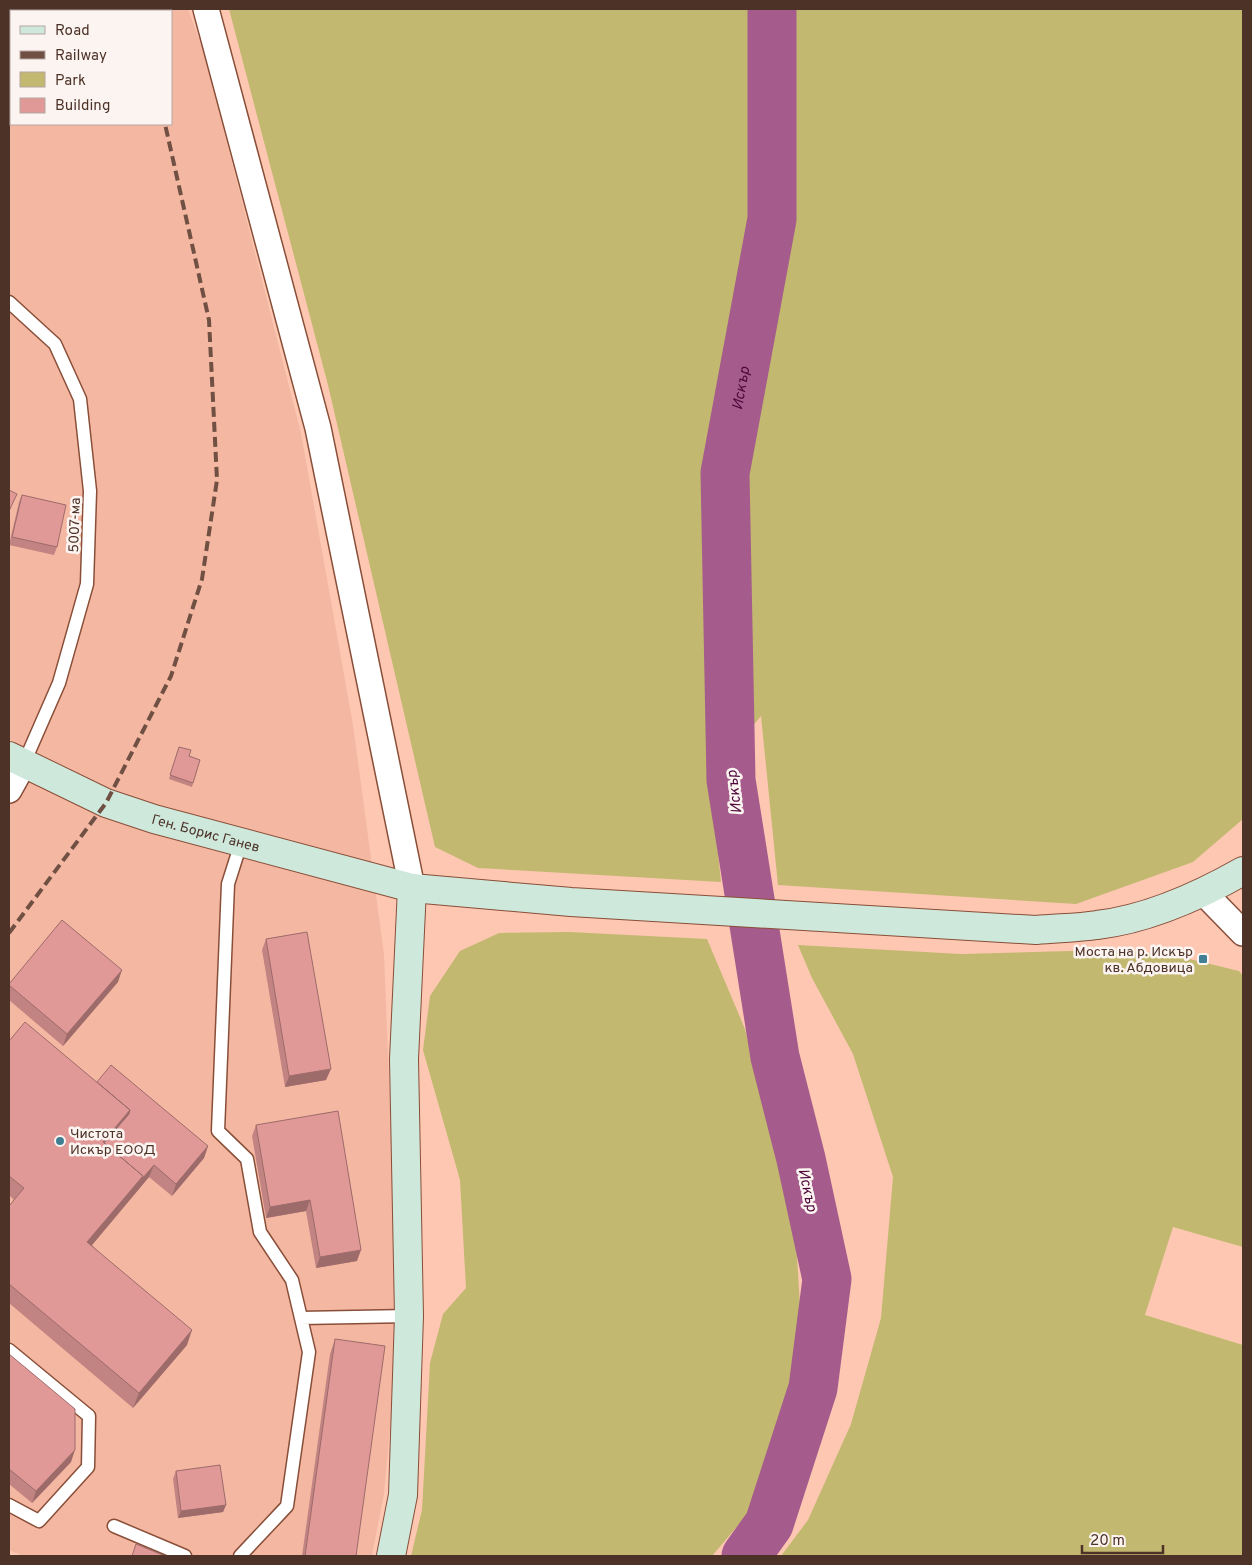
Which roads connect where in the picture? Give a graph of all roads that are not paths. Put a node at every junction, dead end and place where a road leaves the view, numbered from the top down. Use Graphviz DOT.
graph roads {
  1 [pos="206,9"];
  2 [pos="9,302"];
  3 [pos="16,760"];
  4 [pos="9,790"];
  5 [pos="242,843"];
  6 [pos="1243,870"];
  7 [pos="412,888"];
  8 [pos="1204,893"];
  9 [pos="1243,933"];
  10 [pos="409,1316"];
  11 [pos="301,1318"];
  12 [pos="9,1350"];
  13 [pos="9,1505"];
  14 [pos="114,1526"];
  15 [pos="185,1556"];
  16 [pos="240,1556"];
  17 [pos="391,1556"];
  1 -- 7 [label="street"];
  2 -- 3 [label="lane, 5007-ма"];
  3 -- 4 [label="street"];
  3 -- 5 [label="street, Ген. Борис Ганев"];
  5 -- 7 [label="street, Ген. Борис Ганев"];
  5 -- 11 [label="lane"];
  6 -- 8 [label="street, Ген. Борис Ганев"];
  7 -- 8 [label="street, Ген. Борис Ганев"];
  7 -- 10 [label="street"];
  8 -- 9 [label="street"];
  10 -- 11 [label="lane"];
  10 -- 17 [label="street"];
  11 -- 16 [label="lane"];
  12 -- 13 [label="lane"];
  14 -- 15 [label="lane"];
}
